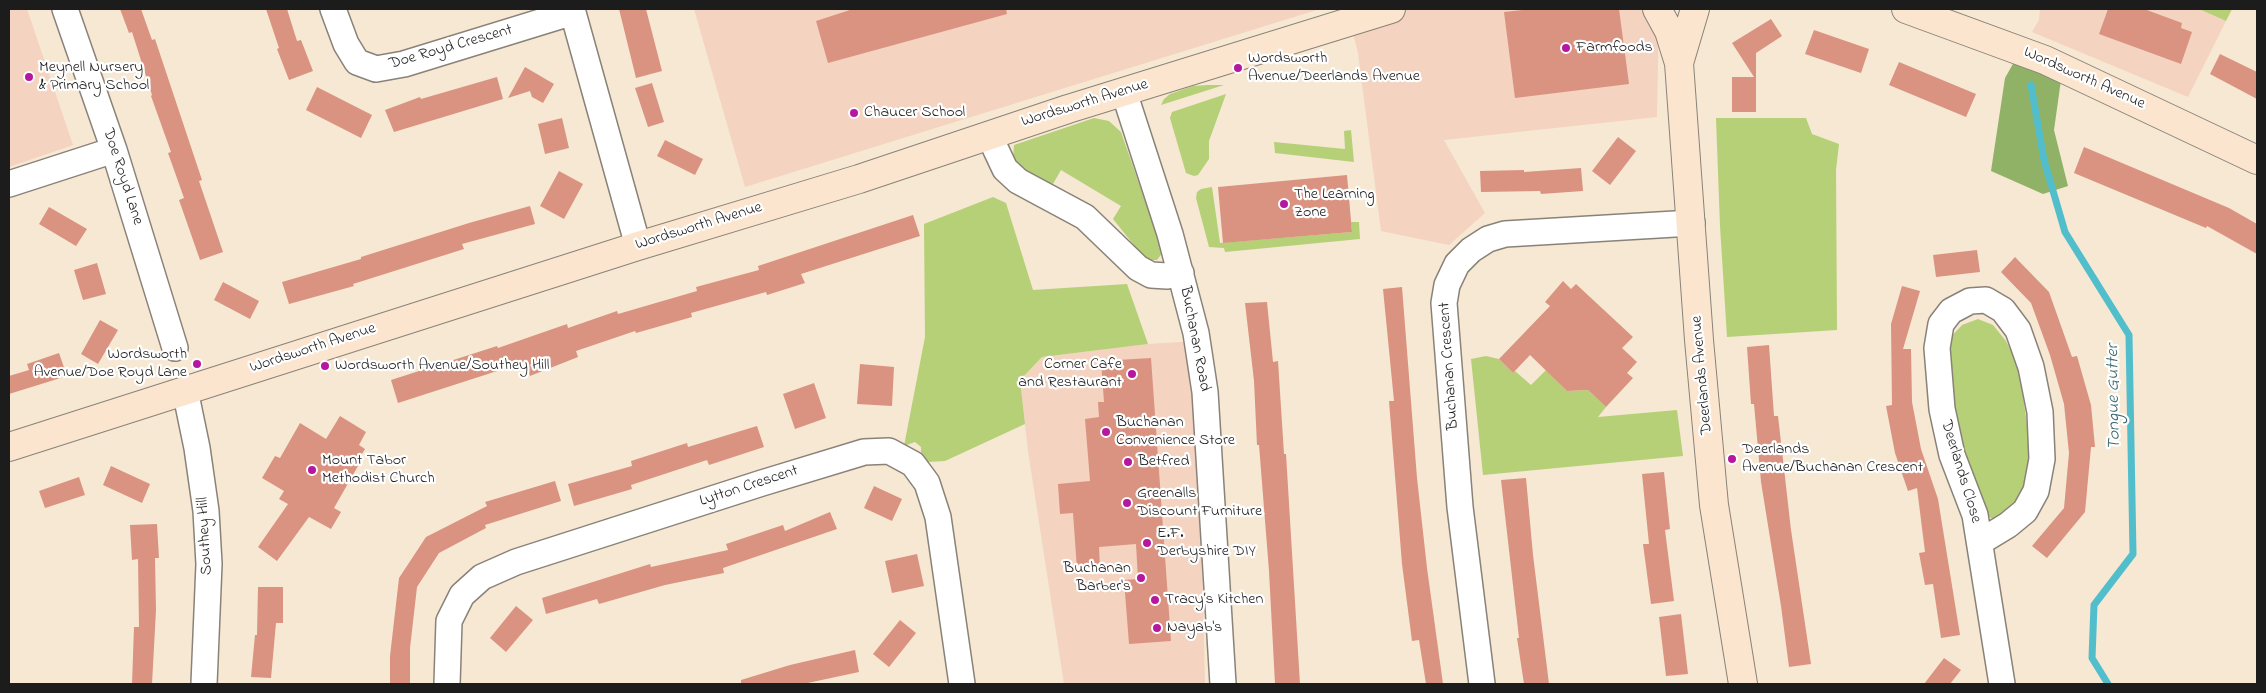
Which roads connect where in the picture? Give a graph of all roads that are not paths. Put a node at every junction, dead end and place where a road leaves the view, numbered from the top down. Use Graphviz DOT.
graph roads {
  1 [pos="65,9"];
  2 [pos="334,9"];
  3 [pos="1390,9"];
  4 [pos="1657,9"];
  5 [pos="1695,9"];
  6 [pos="572,10"];
  7 [pos="1918,11"];
  8 [pos="1679,63"];
  9 [pos="1124,92"];
  10 [pos="989,135"];
  11 [pos="114,150"];
  12 [pos="2257,160"];
  13 [pos="9,184"];
  14 [pos="1692,223"];
  15 [pos="638,246"];
  16 [pos="1182,273"];
  17 [pos="174,348"];
  18 [pos="185,390"];
  19 [pos="9,447"];
  20 [pos="1980,542"];
  21 [pos="1998,679"];
  22 [pos="204,684"];
  23 [pos="447,684"];
  24 [pos="962,684"];
  25 [pos="1223,684"];
  26 [pos="1482,684"];
  27 [pos="1743,684"];
  1 -- 11 [label="street, Doe Royd Lane"];
  2 -- 6 [label="street, Doe Royd Crescent"];
  3 -- 9 [label="street, Wordsworth Avenue"];
  4 -- 8 [label="street, Deerlands Avenue"];
  5 -- 8 [label="street, Deerlands Avenue"];
  6 -- 15 [label="street, Doe Royd Crescent"];
  7 -- 12 [label="street, Wordsworth Avenue"];
  8 -- 14 [label="street, Deerlands Avenue"];
  9 -- 10 [label="street, Wordsworth Avenue"];
  9 -- 16 [label="street, Buchanan Road"];
  10 -- 15 [label="street, Wordsworth Avenue"];
  10 -- 16 [label="street"];
  11 -- 13 [label="street"];
  11 -- 17 [label="street, Doe Royd Lane"];
  14 -- 26 [label="street, Buchanan Crescent"];
  14 -- 27 [label="street, Deerlands Avenue"];
  15 -- 18 [label="street, Wordsworth Avenue"];
  16 -- 25 [label="street, Buchanan Road"];
  18 -- 19 [label="street, Wordsworth Avenue"];
  18 -- 22 [label="street, Southey Hill"];
  20 -- 20 [label="street, Deerlands Close"];
  20 -- 21 [label="street, Deerlands Close"];
  23 -- 24 [label="street, Lytton Crescent"];
}
